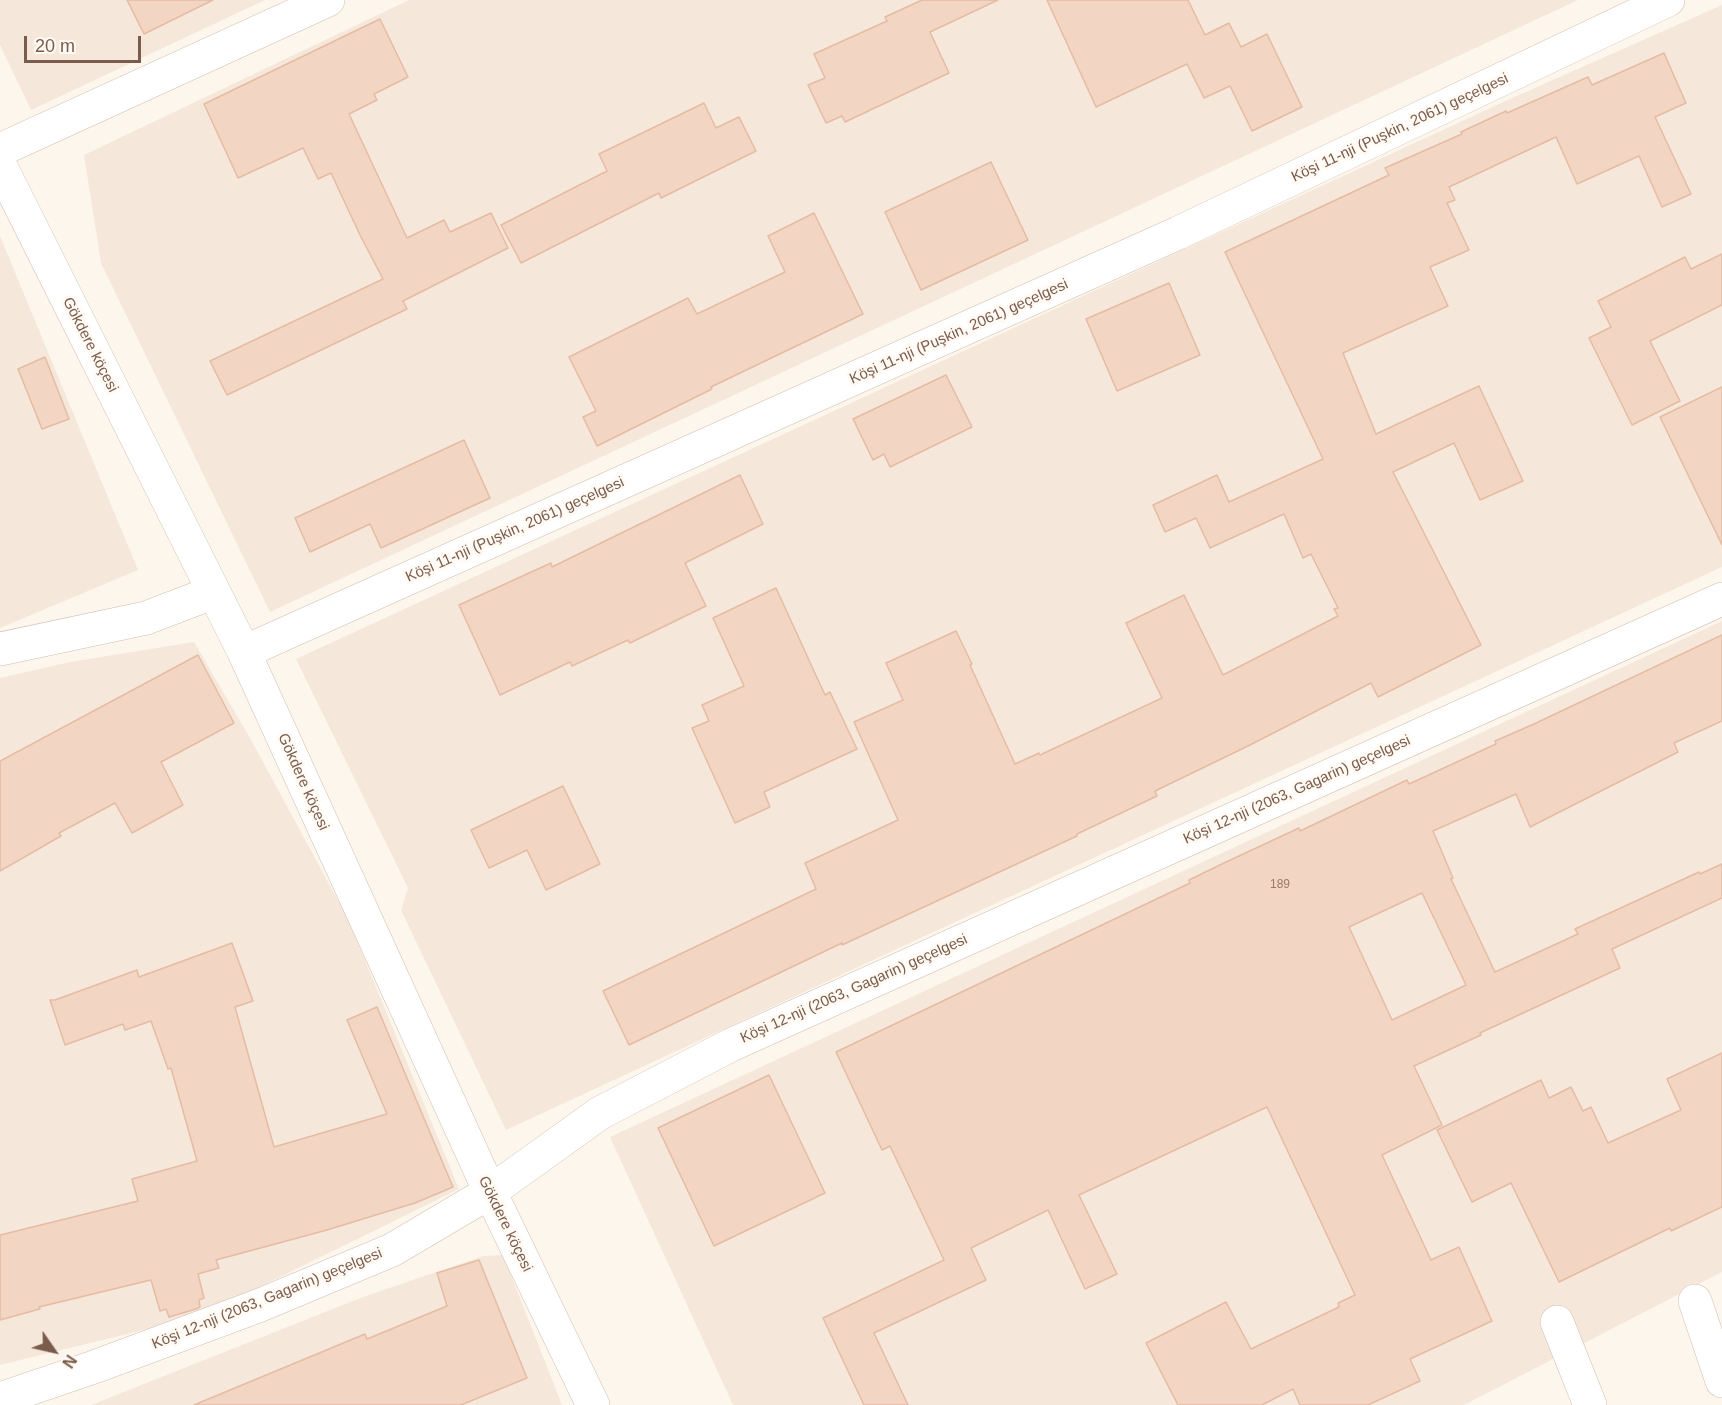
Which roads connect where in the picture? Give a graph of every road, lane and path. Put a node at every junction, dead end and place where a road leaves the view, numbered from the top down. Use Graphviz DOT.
graph roads {
  1 [pos="328,0"];
  2 [pos="1668,0"];
  3 [pos="0,150"];
  4 [pos="0,165"];
  5 [pos="214,592"];
  6 [pos="1722,599"];
  7 [pos="0,650"];
  8 [pos="244,652"];
  9 [pos="490,1192"];
  10 [pos="1695,1301"];
  11 [pos="1557,1322"];
  12 [pos="1722,1381"];
  13 [pos="0,1399"];
  14 [pos="593,1405"];
  15 [pos="1590,1405"];
  1 -- 3 [label="street"];
  2 -- 8 [label="street, Köşi 11-nji (Puşkin, 2061) geçelgesi"];
  4 -- 5 [label="street, Gökdere köçesi"];
  5 -- 7 [label="street"];
  5 -- 8 [label="street, Gökdere köçesi"];
  6 -- 9 [label="street, Köşi 12-nji (2063, Gagarin) geçelgesi"];
  8 -- 9 [label="street, Gökdere köçesi"];
  9 -- 13 [label="street, Köşi 12-nji (2063, Gagarin) geçelgesi"];
  9 -- 14 [label="street, Gökdere köçesi"];
  10 -- 12 [label="street"];
  11 -- 15 [label="street"];
}
